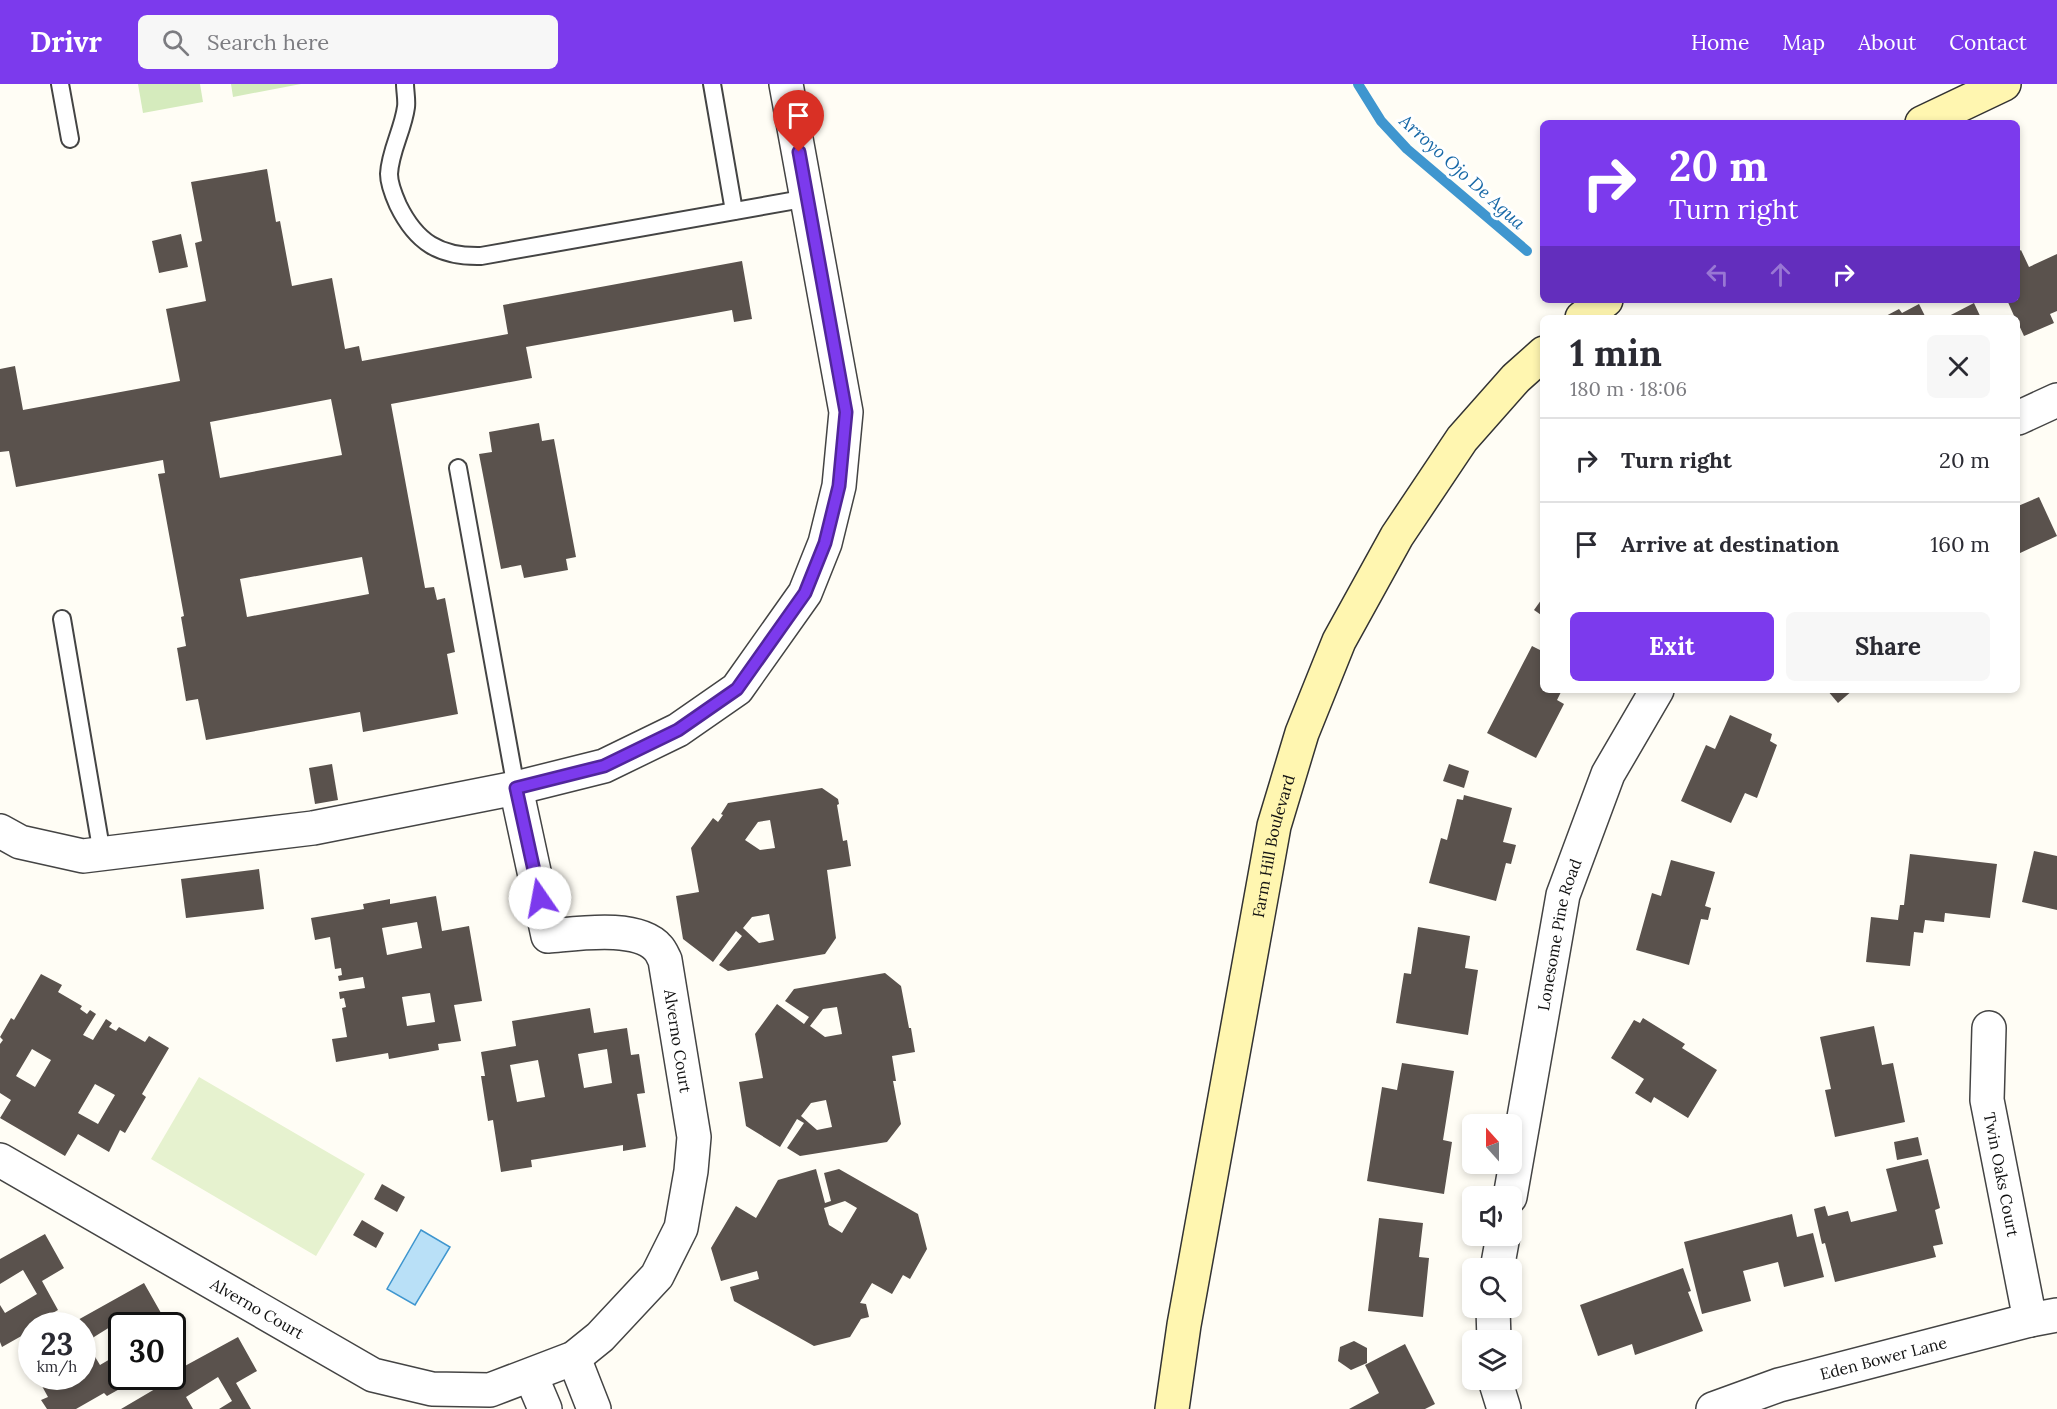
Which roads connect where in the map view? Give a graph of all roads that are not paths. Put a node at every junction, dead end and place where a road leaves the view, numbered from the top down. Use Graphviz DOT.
graph roads {
  1 [pos="60,84"];
  2 [pos="405,84"];
  3 [pos="712,84"];
  4 [pos="786,84"];
  5 [pos="2004,84"];
  6 [pos="1928,120"];
  7 [pos="70,139"];
  8 [pos="808,198"];
  9 [pos="734,211"];
  10 [pos="1602,303"];
  11 [pos="1586,315"];
  12 [pos="1540,357"];
  13 [pos="2057,400"];
  14 [pos="2020,417"];
  15 [pos="458,468"];
  16 [pos="62,620"];
  17 [pos="1655,693"];
  18 [pos="516,788"];
  19 [pos="0,831"];
  20 [pos="102,854"];
  21 [pos="1989,1028"];
  22 [pos="0,1160"];
  23 [pos="1512,1186"];
  24 [pos="2044,1317"];
  25 [pos="574,1358"];
  26 [pos="531,1376"];
  27 [pos="1498,1390"];
  28 [pos="545,1409"];
  29 [pos="594,1409"];
  30 [pos="1172,1409"];
  31 [pos="1504,1409"];
  32 [pos="1713,1409"];
  1 -- 7 [label="lane"];
  2 -- 9 [label="lane"];
  3 -- 9 [label="lane"];
  4 -- 8 [label="street"];
  5 -- 6 [label="main road"];
  8 -- 9 [label="lane"];
  8 -- 18 [label="street"];
  10 -- 11 [label="main road"];
  12 -- 30 [label="main road, Farm Hill Boulevard"];
  13 -- 14 [label="street"];
  15 -- 18 [label="lane"];
  16 -- 20 [label="lane"];
  17 -- 23 [label="street, Lonesome Pine Road"];
  18 -- 20 [label="street"];
  18 -- 25 [label="street, Alverno Court"];
  19 -- 20 [label="street"];
  21 -- 24 [label="street, Twin Oaks Court"];
  22 -- 26 [label="street, Alverno Court"];
  24 -- 32 [label="street, Eden Bower Lane"];
  25 -- 26 [label="street, Alverno Court"];
  25 -- 29 [label="street"];
  26 -- 28 [label="street"];
  27 -- 31 [label="street"];
}
